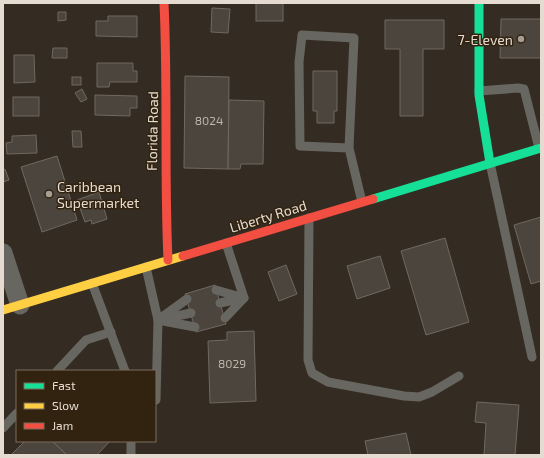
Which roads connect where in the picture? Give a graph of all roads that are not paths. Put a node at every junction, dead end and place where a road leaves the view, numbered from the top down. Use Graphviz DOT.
graph roads {
  1 [pos="164,3"];
  2 [pos="479,3"];
  3 [pos="478,91"];
  4 [pos="349,148"];
  5 [pos="540,148"];
  6 [pos="490,163"];
  7 [pos="362,202"];
  8 [pos="308,218"];
  9 [pos="226,243"];
  10 [pos="3,253"];
  11 [pos="168,260"];
  12 [pos="146,267"];
  13 [pos="92,283"];
  14 [pos="216,290"];
  15 [pos="244,298"];
  16 [pos="187,299"];
  17 [pos="220,304"];
  18 [pos="12,308"];
  19 [pos="191,313"];
  20 [pos="225,318"];
  21 [pos="158,320"];
  22 [pos="195,327"];
  23 [pos="111,332"];
  24 [pos="532,357"];
  25 [pos="58,370"];
  26 [pos="125,370"];
  27 [pos="459,376"];
  28 [pos="156,400"];
  29 [pos="16,414"];
  30 [pos="3,428"];
  31 [pos="131,442"];
  32 [pos="131,455"];
  1 -- 11 [label="main road, Florida Road"];
  2 -- 3 [label="main road"];
  3 -- 5 [label="lane"];
  3 -- 6 [label="main road"];
  4 -- 4 [label="lane"];
  4 -- 7 [label="lane"];
  5 -- 6 [label="main road, Liberty Road"];
  6 -- 7 [label="main road, Liberty Road"];
  6 -- 24 [label="lane"];
  7 -- 8 [label="main road, Liberty Road"];
  8 -- 9 [label="main road, Liberty Road"];
  8 -- 27 [label="lane"];
  9 -- 11 [label="main road, Liberty Road"];
  9 -- 15 [label="lane"];
  10 -- 18 [label="street"];
  11 -- 12 [label="main road, Liberty Road"];
  12 -- 13 [label="main road, Liberty Road"];
  12 -- 21 [label="lane"];
  13 -- 18 [label="main road, Liberty Road"];
  13 -- 23 [label="lane"];
  14 -- 15 [label="lane"];
  15 -- 17 [label="lane"];
  15 -- 20 [label="lane"];
  16 -- 21 [label="lane"];
  19 -- 21 [label="lane"];
  21 -- 22 [label="lane"];
  21 -- 28 [label="lane"];
  23 -- 25 [label="lane"];
  23 -- 26 [label="lane"];
  29 -- 30 [label="lane"];
  31 -- 32 [label="lane"];
}
